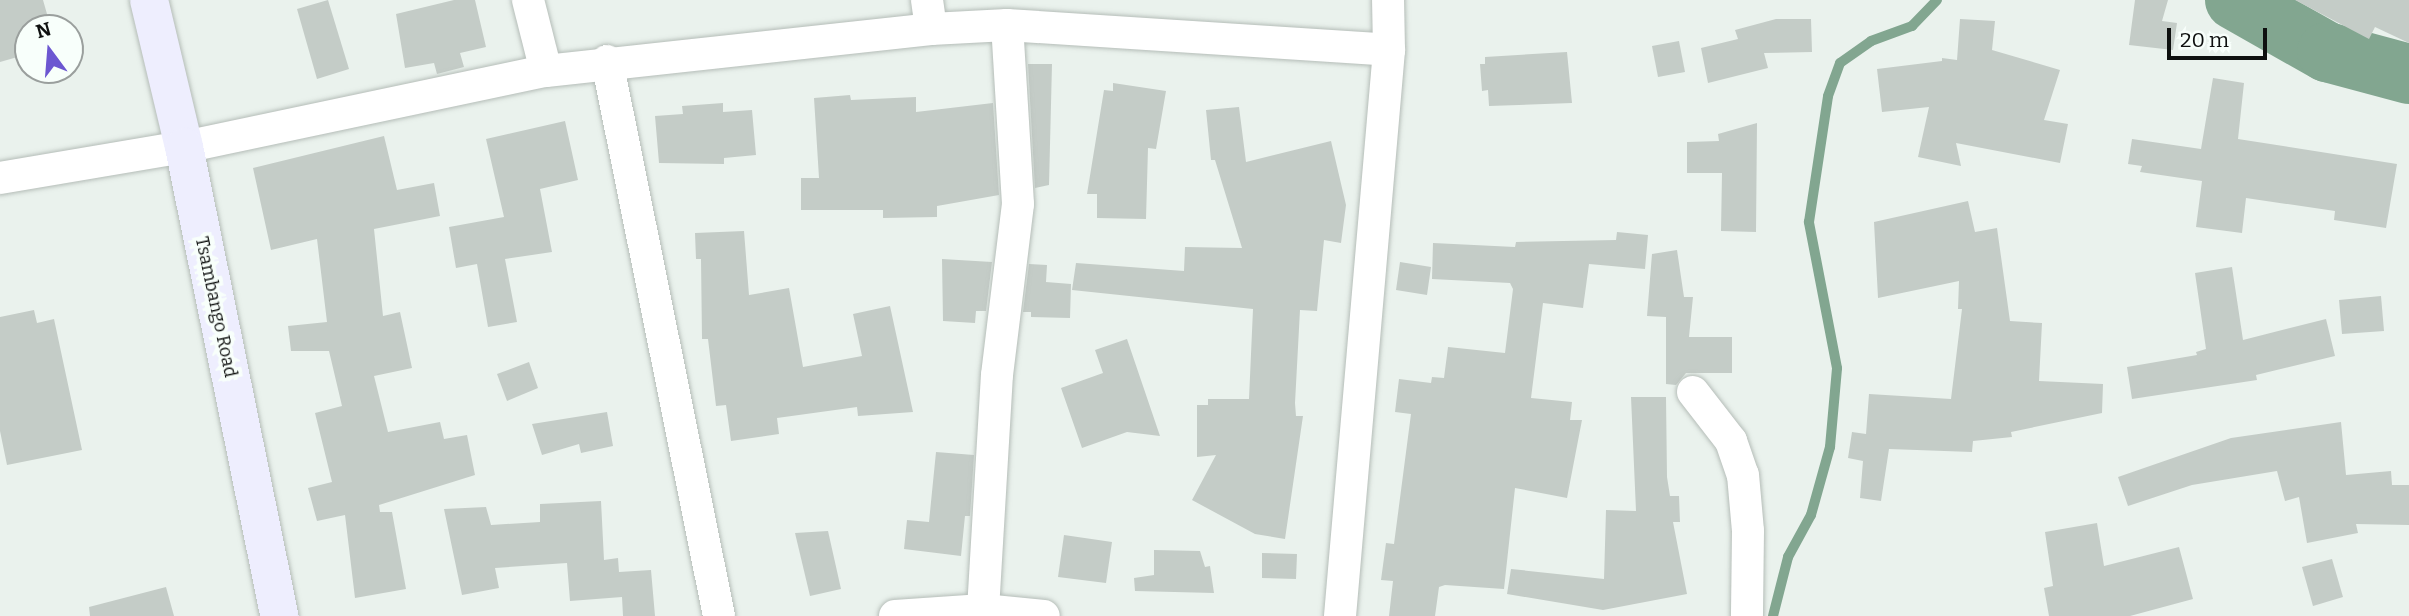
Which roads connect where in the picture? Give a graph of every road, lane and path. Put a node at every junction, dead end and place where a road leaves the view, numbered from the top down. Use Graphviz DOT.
graph roads {
  1 [pos="149,0"];
  2 [pos="528,0"];
  3 [pos="1388,0"];
  4 [pos="929,14"];
  5 [pos="1007,26"];
  6 [pos="1389,50"];
  7 [pos="607,61"];
  8 [pos="546,71"];
  9 [pos="184,147"];
  10 [pos="0,178"];
  11 [pos="1693,391"];
  12 [pos="984,610"];
  13 [pos="279,616"];
  14 [pos="719,616"];
  15 [pos="895,616"];
  16 [pos="1044,616"];
  17 [pos="1340,616"];
  18 [pos="1747,616"];
  1 -- 9 [label="street, Tsambango Road"];
  2 -- 8 [label="street"];
  3 -- 6 [label="street"];
  4 -- 5 [label="street"];
  4 -- 7 [label="street"];
  5 -- 6 [label="street"];
  5 -- 12 [label="street"];
  6 -- 17 [label="street"];
  7 -- 8 [label="street"];
  7 -- 14 [label="street"];
  8 -- 9 [label="street"];
  9 -- 10 [label="street"];
  9 -- 13 [label="street, Tsambango Road"];
  11 -- 18 [label="street"];
  12 -- 15 [label="street"];
  12 -- 16 [label="street"];
}
